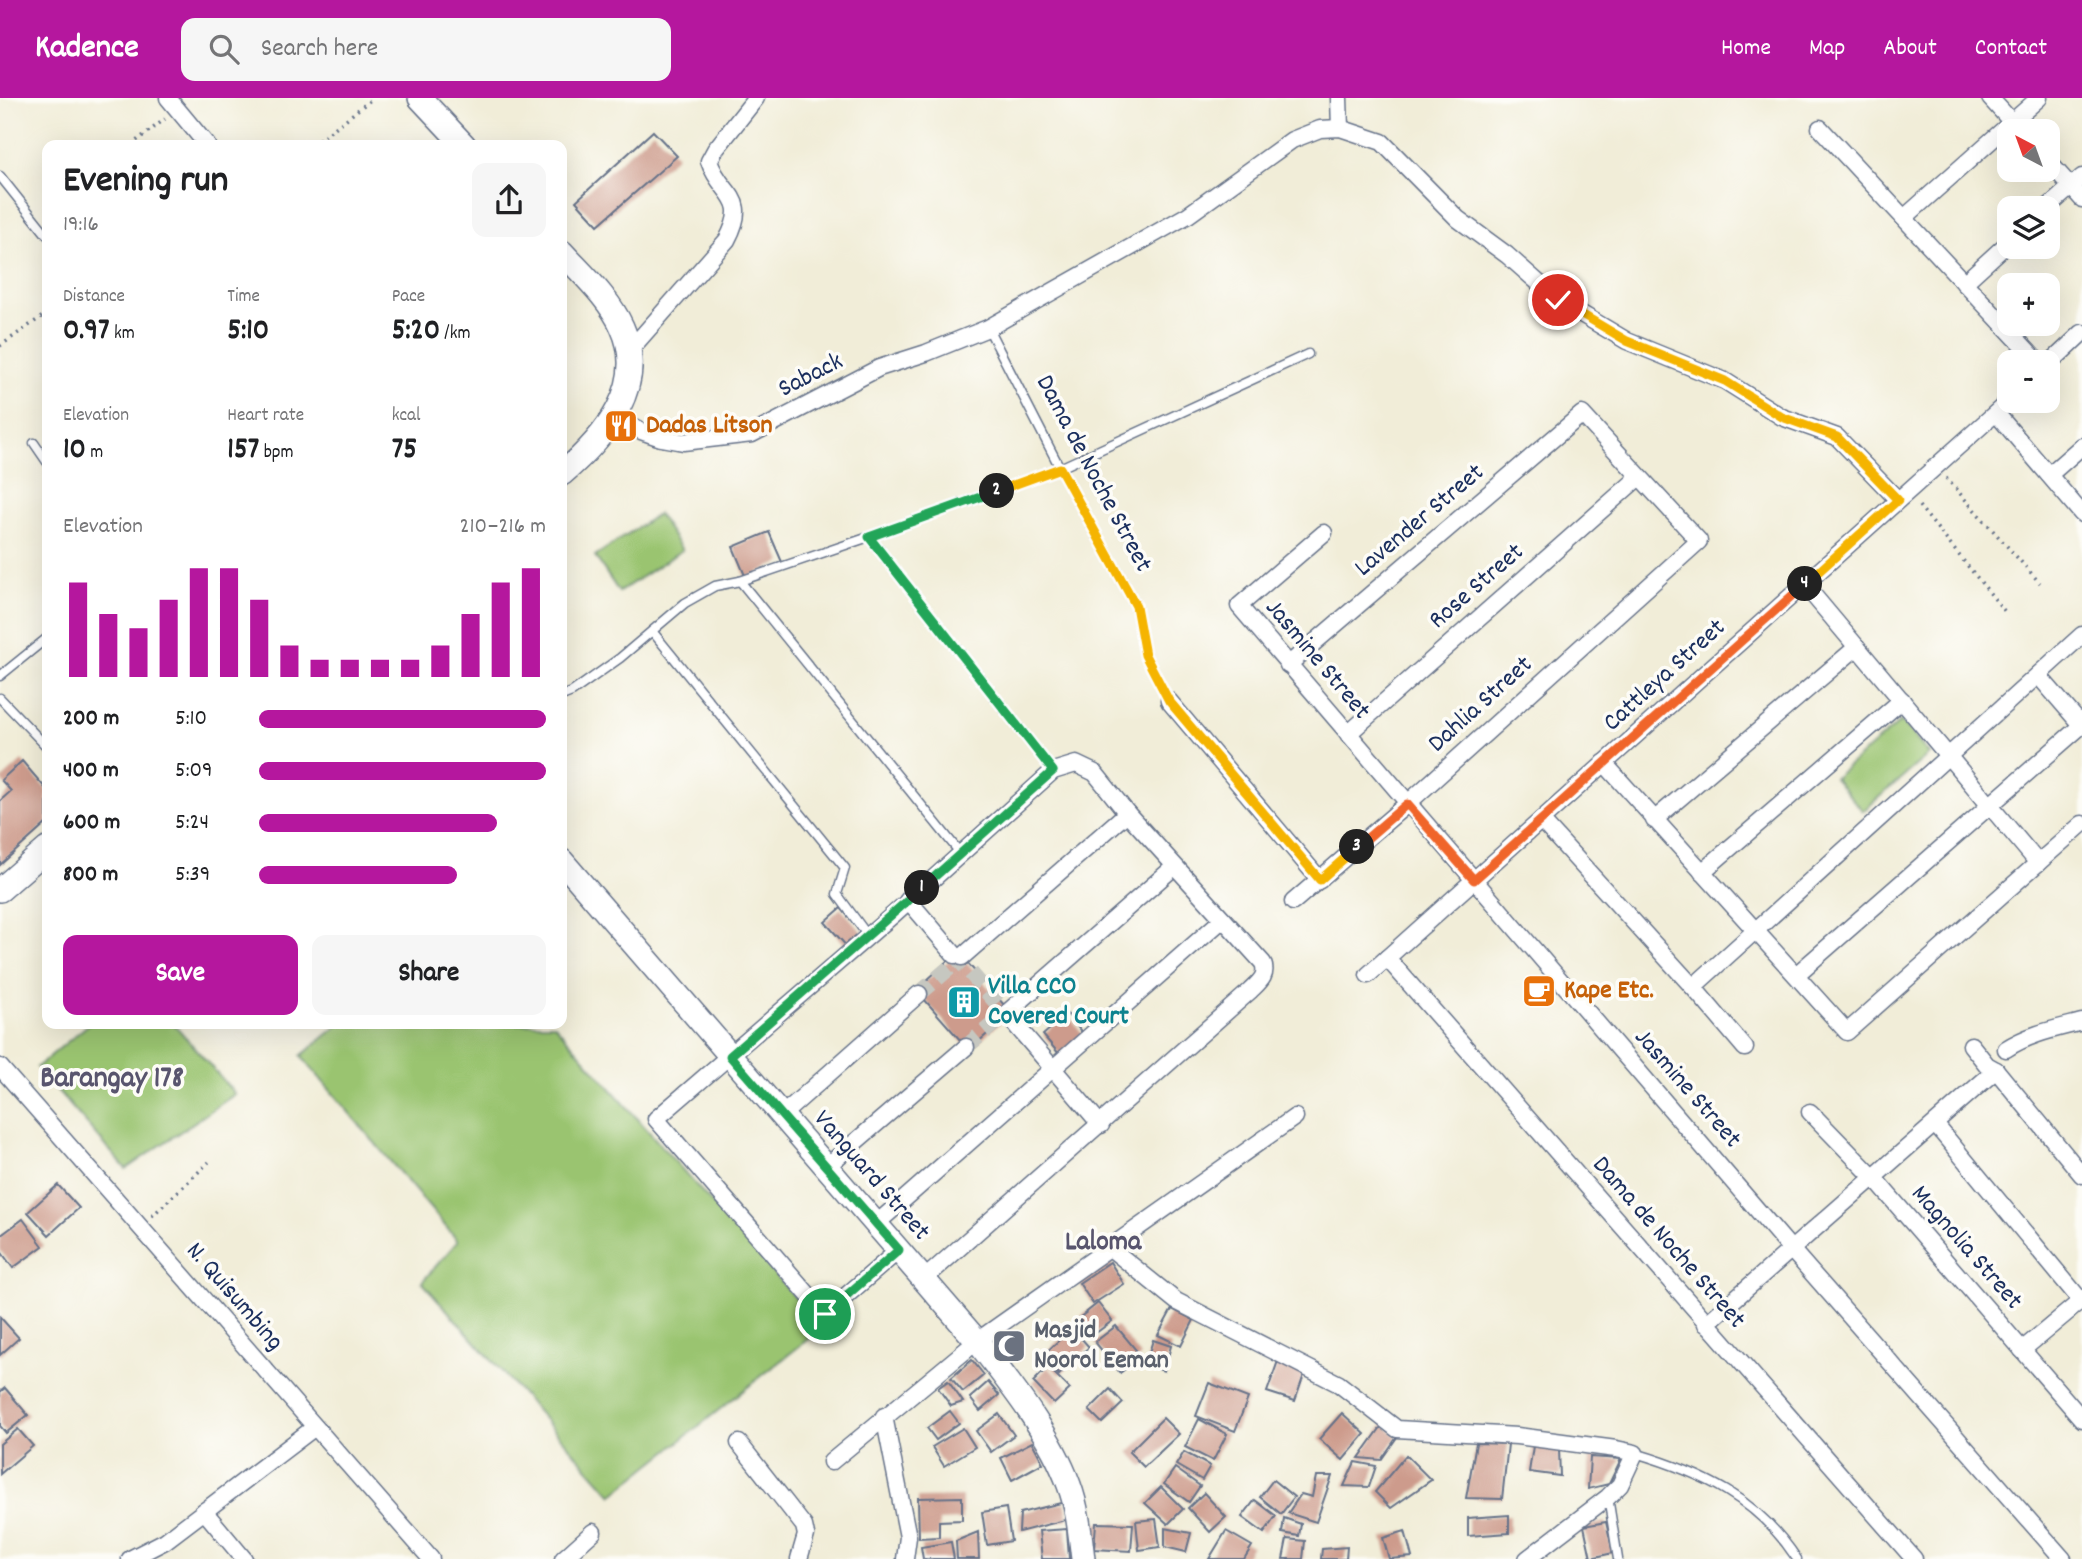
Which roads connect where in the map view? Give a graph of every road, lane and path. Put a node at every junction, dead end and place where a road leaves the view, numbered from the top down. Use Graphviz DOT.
graph roads {
  1 [pos="373,98"];
  2 [pos="420,98"];
  3 [pos="756,98"];
  4 [pos="1339,98"];
  5 [pos="1990,98"];
  6 [pos="2039,98"];
  7 [pos="173,104"];
  8 [pos="2009,119"];
  9 [pos="2022,119"];
  10 [pos="1340,128"];
  11 [pos="1820,128"];
  12 [pos="136,140"];
  13 [pos="203,140"];
  14 [pos="319,140"];
  15 [pos="459,140"];
  16 [pos="1997,142"];
  17 [pos="2060,170"];
  18 [pos="0,176"];
  19 [pos="2076,182"];
  20 [pos="2060,196"];
  21 [pos="2082,200"];
  22 [pos="1904,218"];
  23 [pos="42,229"];
  24 [pos="1997,253"];
  25 [pos="567,257"];
  26 [pos="1964,282"];
  27 [pos="42,317"];
  28 [pos="988,328"];
  29 [pos="2082,333"];
  30 [pos="0,346"];
  31 [pos="2027,350"];
  32 [pos="629,351"];
  33 [pos="1308,354"];
  34 [pos="2060,354"];
  35 [pos="1996,413"];
  36 [pos="613,418"];
  37 [pos="34,443"];
  38 [pos="2082,446"];
  39 [pos="42,455"];
  40 [pos="1936,466"];
  41 [pos="1060,468"];
  42 [pos="567,469"];
  43 [pos="2049,475"];
  44 [pos="1639,477"];
  45 [pos="1903,496"];
  46 [pos="2082,514"];
  47 [pos="1324,533"];
  48 [pos="869,537"];
  49 [pos="740,581"];
  50 [pos="2040,583"];
  51 [pos="1804,584"];
  52 [pos="2006,613"];
  53 [pos="652,631"];
  54 [pos="2082,635"];
  55 [pos="42,642"];
  56 [pos="1857,647"];
  57 [pos="1289,665"];
  58 [pos="2038,675"];
  59 [pos="0,676"];
  60 [pos="567,694"];
  61 [pos="0,698"];
  62 [pos="1902,700"];
  63 [pos="1169,701"];
  64 [pos="2082,726"];
  65 [pos="1348,734"];
  66 [pos="42,742"];
  67 [pos="1949,755"];
  68 [pos="1604,764"];
  69 [pos="1053,771"];
  70 [pos="1407,804"];
  71 [pos="1991,806"];
  72 [pos="1126,813"];
  73 [pos="1541,820"];
  74 [pos="1654,820"];
  75 [pos="2082,824"];
  76 [pos="961,854"];
  77 [pos="42,857"];
  78 [pos="2038,863"];
  79 [pos="567,866"];
  80 [pos="1174,867"];
  81 [pos="1702,872"];
  82 [pos="1320,880"];
  83 [pos="1474,880"];
  84 [pos="0,890"];
  85 [pos="908,900"];
  86 [pos="1293,902"];
  87 [pos="1223,919"];
  88 [pos="1755,931"];
  89 [pos="868,936"];
  90 [pos="1387,958"];
  91 [pos="1368,975"];
  92 [pos="1796,975"];
  93 [pos="1693,986"];
  94 [pos="919,994"];
  95 [pos="2082,1022"];
  96 [pos="1971,1045"];
  97 [pos="966,1047"];
  98 [pos="1745,1048"];
  99 [pos="2006,1049"];
  100 [pos="730,1056"];
  101 [pos="0,1067"];
  102 [pos="1052,1068"];
  103 [pos="1996,1070"];
  104 [pos="1810,1112"];
  105 [pos="782,1115"];
  106 [pos="1295,1117"];
  107 [pos="1935,1124"];
  108 [pos="1101,1125"];
  109 [pos="209,1162"];
  110 [pos="826,1167"];
  111 [pos="2082,1175"];
  112 [pos="1872,1177"];
  113 [pos="876,1224"];
  114 [pos="140,1227"];
  115 [pos="1109,1247"];
  116 [pos="1790,1248"];
  117 [pos="899,1250"];
  118 [pos="924,1279"];
  119 [pos="2082,1301"];
  120 [pos="1706,1324"];
  121 [pos="977,1341"];
  122 [pos="2022,1350"];
  123 [pos="884,1416"];
  124 [pos="2082,1419"];
  125 [pos="315,1427"];
  126 [pos="739,1443"];
  127 [pos="1636,1453"];
  128 [pos="831,1462"];
  129 [pos="1608,1497"];
  130 [pos="204,1511"];
  131 [pos="593,1532"];
  132 [pos="130,1559"];
  133 [pos="244,1559"];
  134 [pos="431,1559"];
  135 [pos="563,1559"];
  136 [pos="799,1559"];
  137 [pos="905,1559"];
  138 [pos="1083,1559"];
  139 [pos="1527,1559"];
  140 [pos="1618,1559"];
  141 [pos="1797,1559"];
  142 [pos="1914,1559"];
  143 [pos="2063,1559"];
  1 -- 14 [label="path"];
  2 -- 15 [label="street"];
  3 -- 32 [label="street"];
  4 -- 10 [label="street"];
  5 -- 8 [label="street"];
  6 -- 9 [label="street"];
  7 -- 12 [label="path"];
  7 -- 13 [label="street"];
  10 -- 28 [label="street, Saback"];
  10 -- 45 [label="street"];
  11 -- 22 [label="street"];
  16 -- 22 [label="street"];
  17 -- 19 [label="street"];
  18 -- 23 [label="lane"];
  19 -- 20 [label="street"];
  19 -- 21 [label="street"];
  22 -- 26 [label="street"];
  24 -- 26 [label="street"];
  25 -- 32 [label="street"];
  26 -- 31 [label="street"];
  27 -- 30 [label="path"];
  28 -- 36 [label="street, Saback"];
  28 -- 41 [label="lane, Dama de Noche Street"];
  29 -- 34 [label="street"];
  32 -- 36 [label="street"];
  33 -- 41 [label="lane"];
  35 -- 40 [label="street, Cattleya Street"];
  35 -- 43 [label="street"];
  36 -- 42 [label="street"];
  37 -- 39 [label="lane"];
  38 -- 43 [label="street"];
  40 -- 45 [label="street, Cattleya Street"];
  40 -- 50 [label="path"];
  41 -- 48 [label="lane"];
  41 -- 63 [label="lane, Dama de Noche Street"];
  43 -- 46 [label="street"];
  44 -- 57 [label="street, Lavender Street"];
  44 -- 65 [label="street, Rose Street"];
  44 -- 70 [label="street, Dahlia Street"];
  45 -- 51 [label="street, Cattleya Street"];
  45 -- 52 [label="path"];
  47 -- 57 [label="street, Jasmine Street"];
  48 -- 49 [label="lane"];
  48 -- 69 [label="lane"];
  49 -- 53 [label="lane"];
  49 -- 76 [label="lane"];
  51 -- 56 [label="street"];
  51 -- 68 [label="street, Cattleya Street"];
  53 -- 60 [label="lane"];
  53 -- 89 [label="lane"];
  54 -- 58 [label="street"];
  55 -- 59 [label="lane"];
  56 -- 62 [label="street"];
  56 -- 74 [label="street"];
  57 -- 65 [label="street, Jasmine Street"];
  58 -- 64 [label="street"];
  58 -- 67 [label="street"];
  61 -- 66 [label="lane"];
  62 -- 67 [label="street"];
  62 -- 81 [label="street"];
  63 -- 82 [label="street, Dama de Noche Street"];
  64 -- 71 [label="street"];
  65 -- 70 [label="street, Jasmine Street"];
  67 -- 71 [label="street"];
  67 -- 88 [label="street"];
  68 -- 73 [label="street, Cattleya Street"];
  68 -- 74 [label="street"];
  69 -- 72 [label="street"];
  69 -- 76 [label="street"];
  70 -- 82 [label="street, Dahlia Street"];
  70 -- 83 [label="street, Jasmine Street"];
  71 -- 78 [label="street"];
  71 -- 92 [label="street"];
  72 -- 80 [label="street"];
  72 -- 85 [label="street"];
  73 -- 83 [label="street, Cattleya Street"];
  73 -- 93 [label="street"];
  74 -- 81 [label="street"];
  75 -- 78 [label="street"];
  76 -- 85 [label="street"];
  77 -- 84 [label="street"];
  78 -- 92 [label="street"];
  79 -- 100 [label="street, Vanguard Street"];
  80 -- 87 [label="street"];
  80 -- 102 [label="street"];
  81 -- 88 [label="street"];
  82 -- 86 [label="street, Dahlia Street"];
  83 -- 90 [label="street, Cattleya Street"];
  83 -- 116 [label="street, Jasmine Street"];
  85 -- 89 [label="street"];
  87 -- 102 [label="street"];
  87 -- 108 [label="street"];
  88 -- 92 [label="street"];
  88 -- 93 [label="street"];
  89 -- 100 [label="street"];
  90 -- 91 [label="street, Cattleya Street"];
  90 -- 120 [label="street, Dama de Noche Street"];
  93 -- 98 [label="street"];
  94 -- 105 [label="street"];
  95 -- 99 [label="street"];
  96 -- 103 [label="street"];
  97 -- 110 [label="street"];
  100 -- 105 [label="street, Vanguard Street"];
  100 -- 117 [label="street"];
  101 -- 114 [label="street, N. Quisumbing"];
  102 -- 108 [label="street"];
  102 -- 113 [label="street"];
  103 -- 107 [label="street"];
  103 -- 111 [label="street"];
  104 -- 112 [label="street, Magnolia Street"];
  105 -- 110 [label="street, Vanguard Street"];
  106 -- 115 [label="street"];
  107 -- 112 [label="street"];
  107 -- 119 [label="street"];
  108 -- 118 [label="street"];
  109 -- 114 [label="path"];
  110 -- 113 [label="street, Vanguard Street"];
  112 -- 116 [label="street"];
  112 -- 122 [label="street, Magnolia Street"];
  113 -- 117 [label="street, Vanguard Street"];
  114 -- 125 [label="street, N. Quisumbing"];
  115 -- 121 [label="street"];
  115 -- 127 [label="street"];
  116 -- 120 [label="street"];
  116 -- 143 [label="street, Jasmine Street"];
  117 -- 118 [label="street, Vanguard Street"];
  118 -- 121 [label="street, Vanguard Street"];
  119 -- 122 [label="street"];
  120 -- 142 [label="street, Dama de Noche Street"];
  121 -- 123 [label="street"];
  121 -- 138 [label="street, Vanguard Street"];
  122 -- 124 [label="street, Magnolia Street"];
  123 -- 128 [label="street"];
  123 -- 137 [label="street"];
  125 -- 130 [label="street"];
  125 -- 134 [label="street, N. Quisumbing"];
  126 -- 136 [label="street"];
  127 -- 129 [label="street"];
  127 -- 141 [label="lane"];
  129 -- 139 [label="street"];
  129 -- 140 [label="lane"];
  130 -- 132 [label="street"];
  130 -- 133 [label="street"];
  131 -- 135 [label="street"];
}
